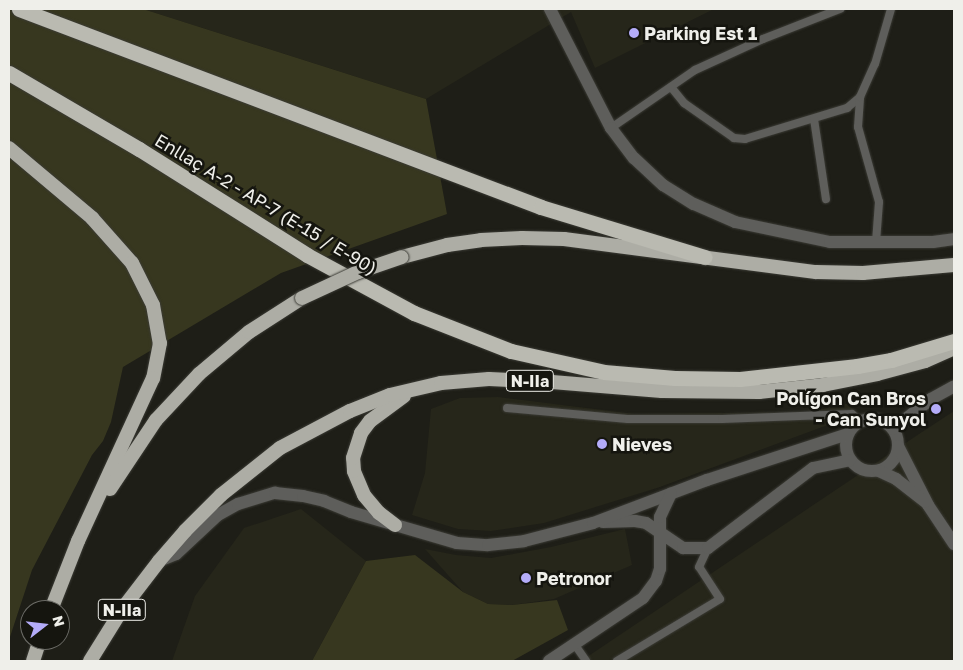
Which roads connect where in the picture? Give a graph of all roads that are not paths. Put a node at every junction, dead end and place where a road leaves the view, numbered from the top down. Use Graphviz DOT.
graph roads {
  1 [pos="19,9"];
  2 [pos="550,9"];
  3 [pos="840,9"];
  4 [pos="891,9"];
  5 [pos="9,72"];
  6 [pos="671,87"];
  7 [pos="860,97"];
  8 [pos="814,119"];
  9 [pos="611,128"];
  10 [pos="9,148"];
  11 [pos="826,199"];
  12 [pos="954,240"];
  13 [pos="876,242"];
  14 [pos="705,257"];
  15 [pos="954,265"];
  16 [pos="954,341"];
  17 [pos="954,348"];
  18 [pos="954,386"];
  19 [pos="417,388"];
  20 [pos="507,408"];
  21 [pos="860,421"];
  22 [pos="893,429"];
  23 [pos="848,434"];
  24 [pos="898,446"];
  25 [pos="850,460"];
  26 [pos="879,471"];
  27 [pos="671,493"];
  28 [pos="928,505"];
  29 [pos="593,523"];
  30 [pos="396,526"];
  31 [pos="659,533"];
  32 [pos="78,541"];
  33 [pos="954,544"];
  34 [pos="708,548"];
  35 [pos="159,562"];
  36 [pos="55,600"];
  37 [pos="575,645"];
  38 [pos="90,661"];
  39 [pos="549,661"];
  40 [pos="586,661"];
  41 [pos="617,661"];
  1 -- 14 [label="highway"];
  2 -- 9 [label="street"];
  3 -- 6 [label="lane"];
  4 -- 7 [label="lane"];
  5 -- 16 [label="highway, Enllaç A-2 - AP-7 (E-15 / E-90)"];
  6 -- 8 [label="lane"];
  6 -- 9 [label="lane"];
  7 -- 8 [label="lane"];
  7 -- 13 [label="lane"];
  8 -- 11 [label="lane"];
  9 -- 13 [label="street"];
  10 -- 32 [label="highway"];
  12 -- 13 [label="street"];
  14 -- 15 [label="highway"];
  14 -- 32 [label="highway, bridge"];
  17 -- 19 [label="highway, N-IIa"];
  18 -- 22 [label="street"];
  19 -- 30 [label="highway"];
  19 -- 35 [label="highway, N-IIa"];
  20 -- 21 [label="lane"];
  21 -- 22 [label="street"];
  21 -- 23 [label="street"];
  22 -- 24 [label="street"];
  23 -- 25 [label="street"];
  23 -- 27 [label="street"];
  24 -- 26 [label="street"];
  24 -- 28 [label="street"];
  25 -- 26 [label="street"];
  25 -- 34 [label="street"];
  26 -- 28 [label="street"];
  27 -- 29 [label="street"];
  27 -- 31 [label="street"];
  28 -- 33 [label="street"];
  29 -- 30 [label="street"];
  29 -- 31 [label="street"];
  30 -- 35 [label="street"];
  31 -- 34 [label="street"];
  31 -- 37 [label="street"];
  32 -- 36 [label="highway"];
  34 -- 41 [label="lane"];
  35 -- 38 [label="highway, N-IIa"];
  37 -- 39 [label="street"];
  37 -- 40 [label="lane"];
}
